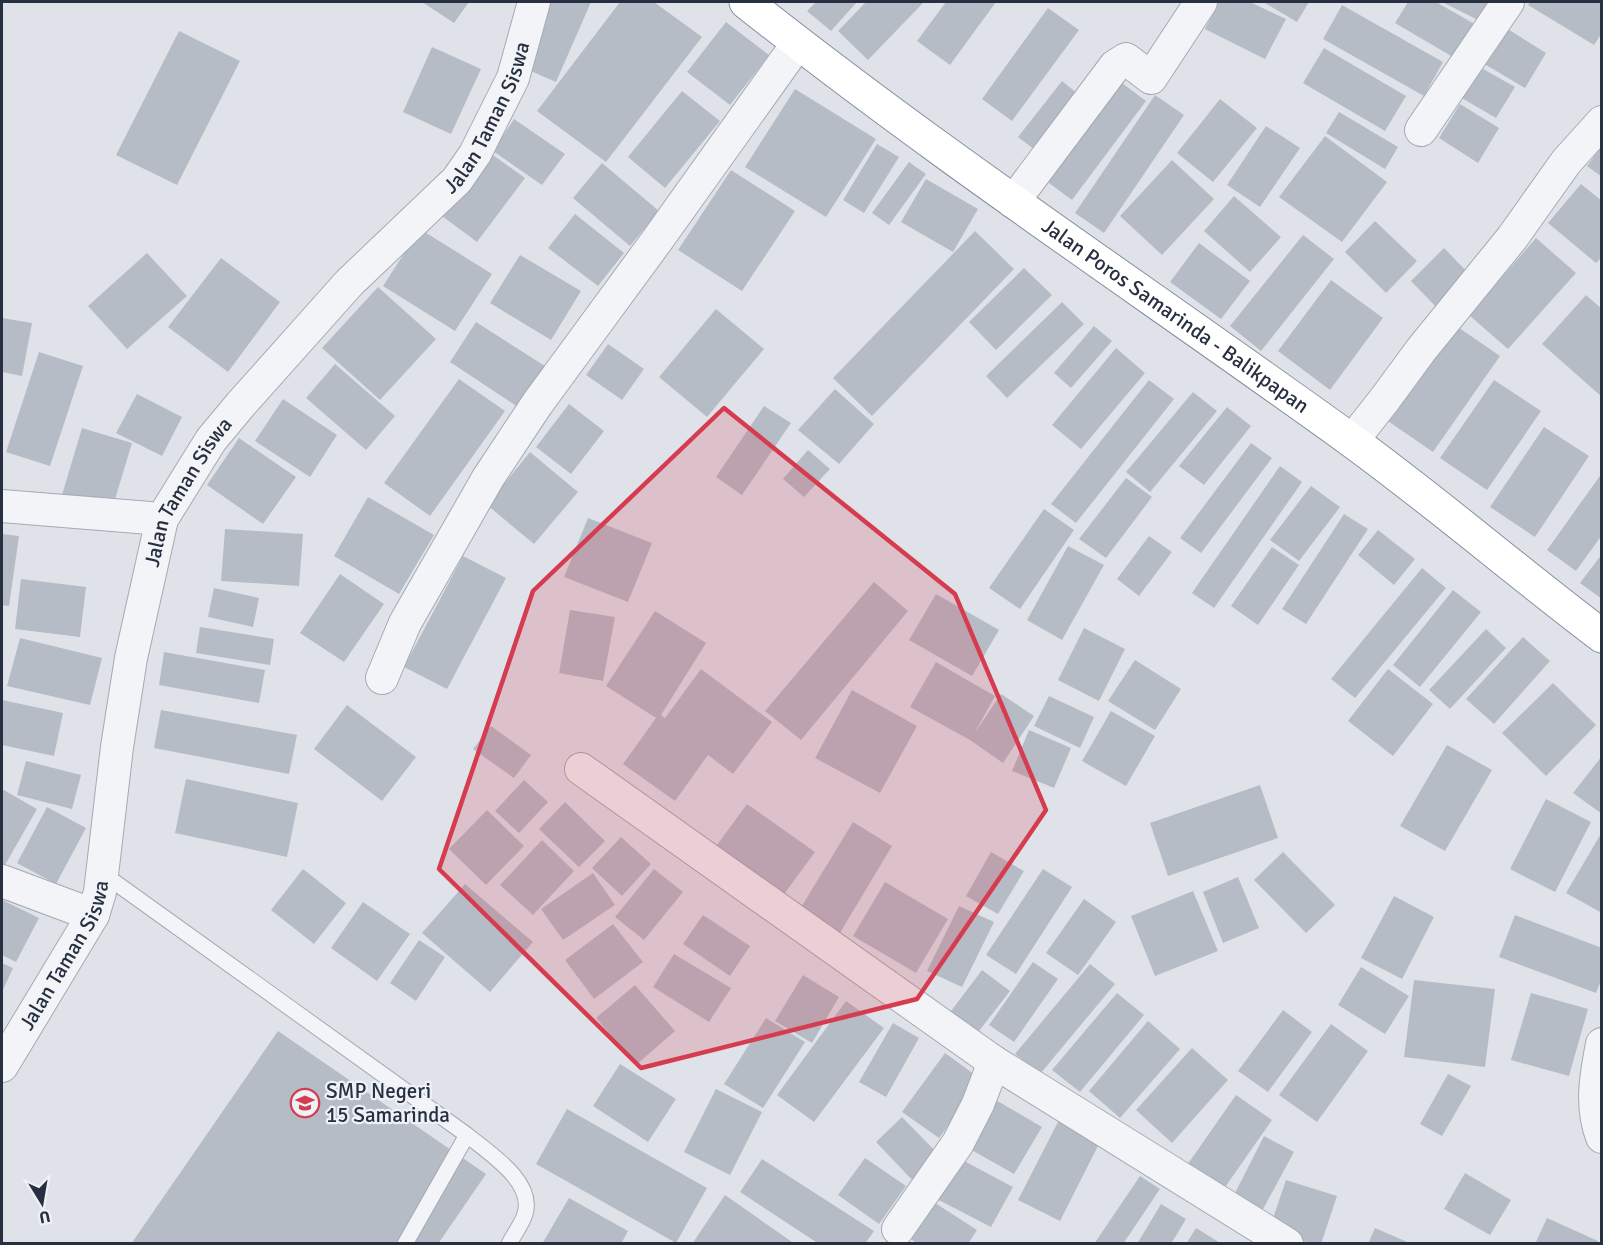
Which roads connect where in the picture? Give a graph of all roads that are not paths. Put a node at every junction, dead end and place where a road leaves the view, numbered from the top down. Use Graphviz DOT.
graph roads {
  1 [pos="534,2"];
  2 [pos="746,2"];
  3 [pos="1201,2"];
  4 [pos="1508,2"];
  5 [pos="798,43"];
  6 [pos="1602,122"];
  7 [pos="1421,130"];
  8 [pos="1013,202"];
  9 [pos="1352,441"];
  10 [pos="2,506"];
  11 [pos="162,519"];
  12 [pos="1602,636"];
  13 [pos="382,678"];
  14 [pos="581,769"];
  15 [pos="102,873"];
  16 [pos="2,880"];
  17 [pos="93,915"];
  18 [pos="1602,1044"];
  19 [pos="994,1062"];
  20 [pos="2,1066"];
  21 [pos="467,1135"];
  22 [pos="1602,1137"];
  23 [pos="898,1229"];
  24 [pos="405,1244"];
  25 [pos="509,1244"];
  26 [pos="1287,1244"];
  1 -- 11 [label="street, Jalan Taman Siswa"];
  2 -- 5 [label="highway, Jalan Poros Samarinda - Balikpapan"];
  3 -- 8 [label="street"];
  4 -- 7 [label="street"];
  5 -- 8 [label="highway, Jalan Poros Samarinda - Balikpapan"];
  5 -- 13 [label="street"];
  6 -- 9 [label="street"];
  8 -- 9 [label="highway, Jalan Poros Samarinda - Balikpapan"];
  9 -- 12 [label="highway, Jalan Poros Samarinda - Balikpapan"];
  10 -- 11 [label="street"];
  11 -- 15 [label="street, Jalan Taman Siswa"];
  14 -- 19 [label="street"];
  15 -- 17 [label="street, Jalan Taman Siswa"];
  15 -- 21 [label="lane"];
  16 -- 17 [label="street"];
  17 -- 20 [label="street, Jalan Taman Siswa"];
  18 -- 22 [label="street"];
  19 -- 23 [label="street"];
  19 -- 26 [label="street"];
  21 -- 24 [label="lane"];
  21 -- 25 [label="lane"];
}
